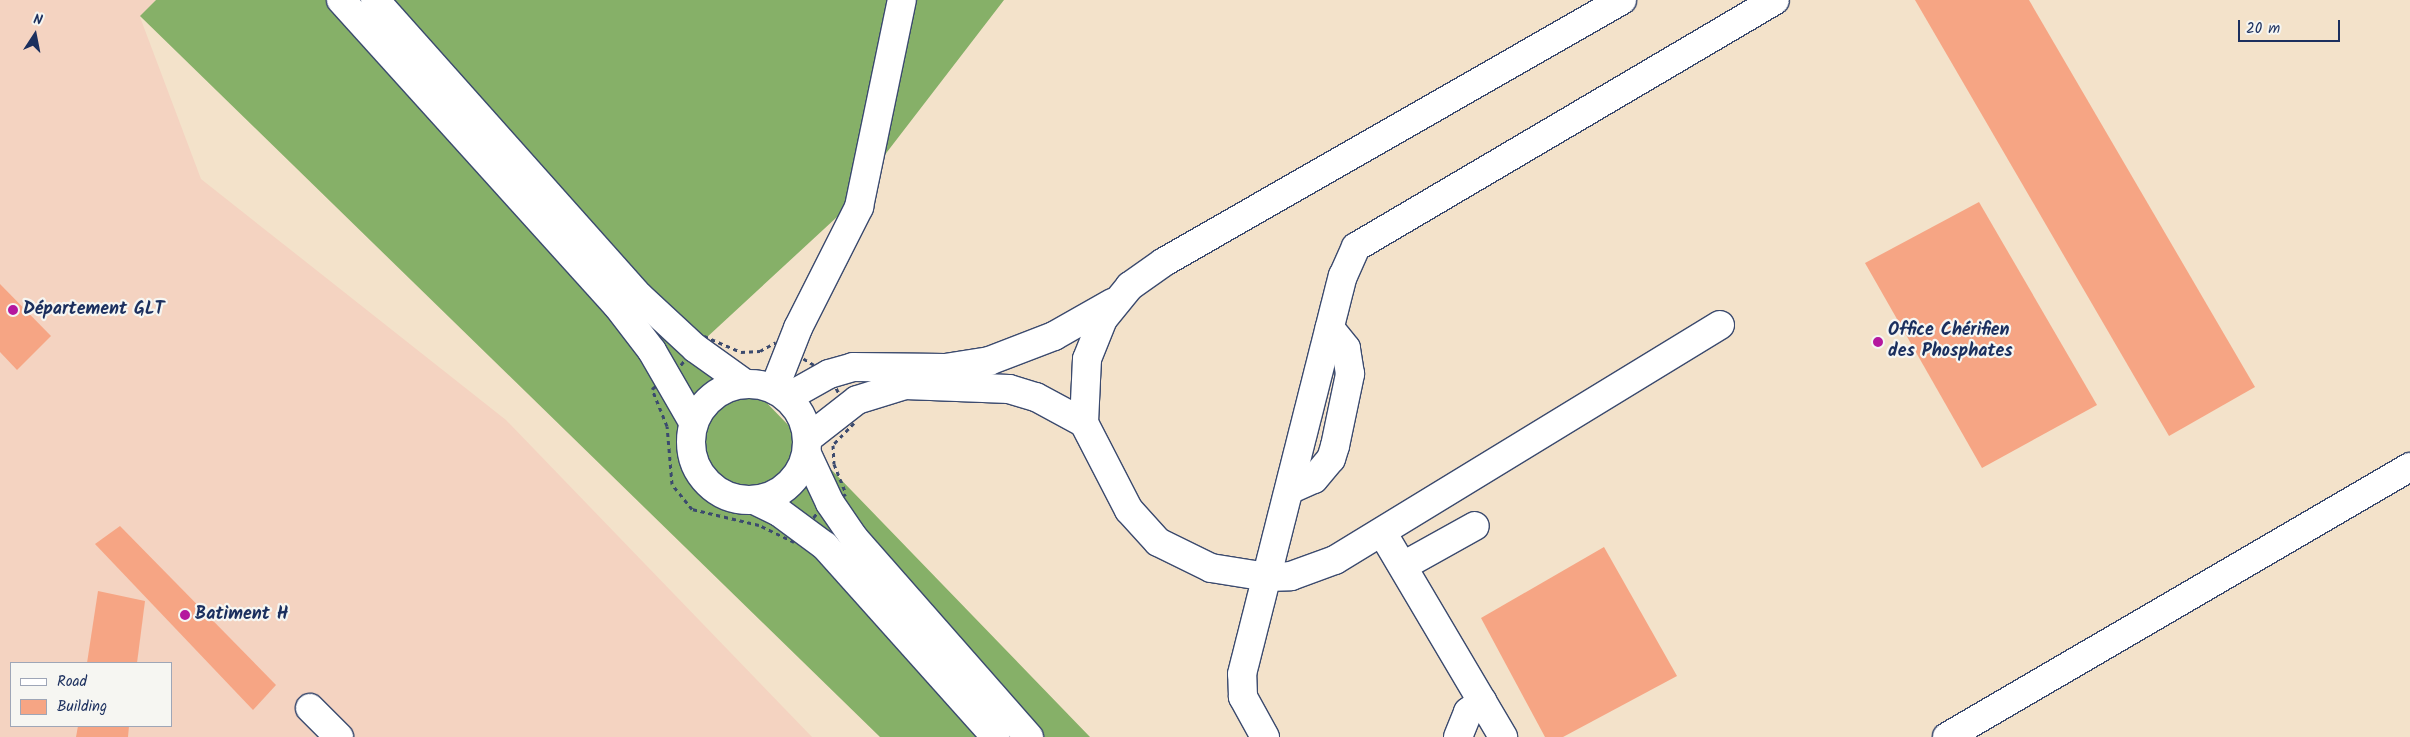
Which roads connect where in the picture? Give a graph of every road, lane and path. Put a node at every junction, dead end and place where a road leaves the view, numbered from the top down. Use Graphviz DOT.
graph roads {
  1 [pos="341,0"];
  2 [pos="375,0"];
  3 [pos="902,0"];
  4 [pos="1622,0"];
  5 [pos="1775,0"];
  6 [pos="1115,301"];
  7 [pos="1720,325"];
  8 [pos="695,348"];
  9 [pos="789,349"];
  10 [pos="829,374"];
  11 [pos="669,377"];
  12 [pos="744,383"];
  13 [pos="781,393"];
  14 [pos="846,407"];
  15 [pos="693,422"];
  16 [pos="1084,423"];
  17 [pos="807,446"];
  18 [pos="2410,467"];
  19 [pos="754,500"];
  20 [pos="830,503"];
  21 [pos="1475,526"];
  22 [pos="804,528"];
  23 [pos="1382,532"];
  24 [pos="1403,566"];
  25 [pos="1267,577"];
  26 [pos="1482,701"];
  27 [pos="310,708"];
  28 [pos="339,737"];
  29 [pos="996,737"];
  30 [pos="1029,737"];
  31 [pos="1264,737"];
  32 [pos="1458,737"];
  33 [pos="1503,737"];
  34 [pos="1947,737"];
  1 -- 11 [label="street"];
  2 -- 8 [label="street"];
  3 -- 9 [label="street"];
  4 -- 6 [label="street"];
  5 -- 25 [label="street"];
  6 -- 10 [label="street"];
  6 -- 16 [label="street"];
  7 -- 23 [label="street"];
  8 -- 9 [label="path"];
  8 -- 11 [label="path"];
  8 -- 12 [label="street"];
  9 -- 10 [label="path"];
  9 -- 13 [label="street"];
  10 -- 13 [label="street"];
  10 -- 14 [label="path"];
  11 -- 15 [label="street"];
  11 -- 22 [label="path"];
  12 -- 13 [label="street"];
  12 -- 15 [label="street"];
  13 -- 17 [label="street"];
  14 -- 16 [label="street"];
  14 -- 17 [label="street"];
  14 -- 20 [label="path"];
  15 -- 19 [label="street"];
  16 -- 25 [label="street"];
  17 -- 19 [label="street"];
  17 -- 20 [label="street"];
  18 -- 34 [label="street"];
  19 -- 22 [label="street"];
  20 -- 22 [label="path"];
  20 -- 30 [label="street"];
  21 -- 24 [label="street"];
  22 -- 29 [label="street"];
  23 -- 24 [label="street"];
  23 -- 25 [label="street"];
  24 -- 26 [label="street"];
  25 -- 31 [label="street"];
  26 -- 32 [label="street"];
  26 -- 33 [label="street"];
  27 -- 28 [label="street"];
}
